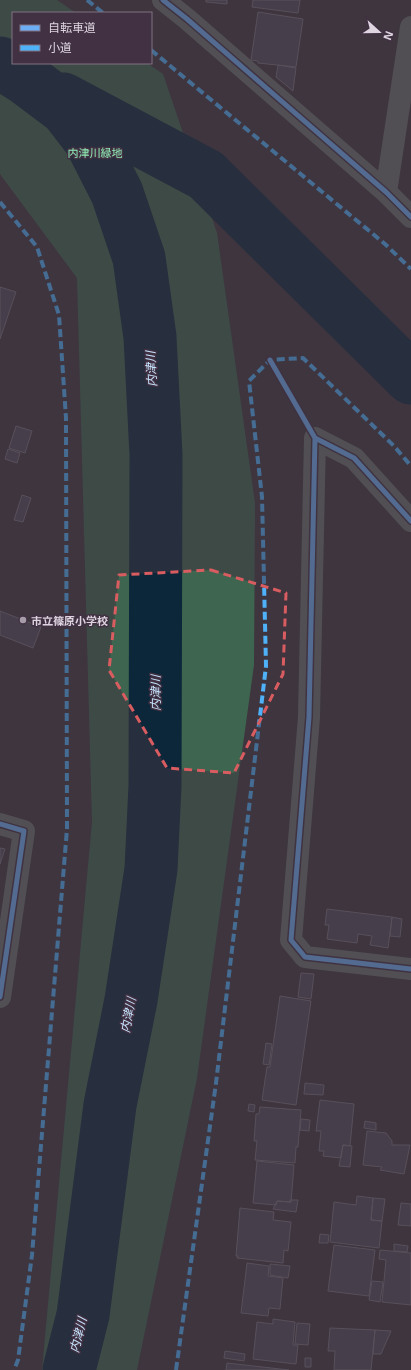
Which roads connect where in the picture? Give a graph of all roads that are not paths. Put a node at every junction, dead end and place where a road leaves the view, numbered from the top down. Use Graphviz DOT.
graph roads {
  1 [pos="163,0"];
  2 [pos="188,9"];
  3 [pos="411,27"];
  4 [pos="386,192"];
  5 [pos="411,216"];
  6 [pos="411,521"];
  7 [pos="0,824"];
  8 [pos="411,969"];
  9 [pos="0,997"];
  1 -- 2 [label="street"];
  2 -- 4 [label="street"];
  3 -- 4 [label="street"];
  4 -- 5 [label="street"];
  6 -- 8 [label="street"];
  7 -- 9 [label="street"];
}
